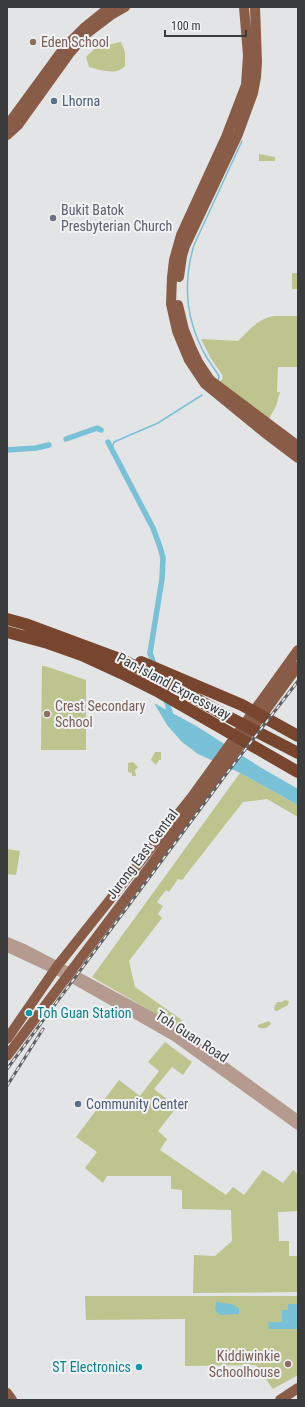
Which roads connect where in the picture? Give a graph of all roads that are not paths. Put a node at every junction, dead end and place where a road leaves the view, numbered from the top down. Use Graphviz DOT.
graph roads {
  1 [pos="110,7"];
  2 [pos="125,7"];
  3 [pos="255,7"];
  4 [pos="243,8"];
  5 [pos="7,126"];
  6 [pos="7,135"];
  7 [pos="298,446"];
  8 [pos="298,458"];
  9 [pos="7,619"];
  10 [pos="7,632"];
  11 [pos="298,650"];
  12 [pos="298,666"];
  13 [pos="160,680"];
  14 [pos="298,736"];
  15 [pos="298,753"];
  16 [pos="298,773"];
  17 [pos="197,797"];
  18 [pos="7,941"];
  19 [pos="7,948"];
  20 [pos="56,968"];
  21 [pos="68,974"];
  22 [pos="7,1039"];
  23 [pos="7,1056"];
  24 [pos="298,1119"];
  25 [pos="298,1126"];
  26 [pos="298,1388"];
  27 [pos="7,1393"];
  28 [pos="12,1400"];
  29 [pos="280,1400"];
  1 -- 5 [label="main road"];
  2 -- 6 [label="main road"];
  3 -- 7 [label="main road"];
  4 -- 8 [label="main road"];
  9 -- 13 [label="highway, Pan-Island Expressway"];
  10 -- 13 [label="highway, Pan-Island Expressway"];
  11 -- 17 [label="main road, Jurong East Central"];
  12 -- 17 [label="main road, Jurong East Central"];
  13 -- 14 [label="highway"];
  13 -- 15 [label="highway, Pan-Island Expressway"];
  13 -- 16 [label="highway, Pan-Island Expressway"];
  17 -- 20 [label="main road, Jurong East Central"];
  17 -- 21 [label="main road, Jurong East Central"];
  18 -- 20 [label="street"];
  19 -- 20 [label="street"];
  20 -- 21 [label="street"];
  20 -- 22 [label="main road, Jurong East Central"];
  21 -- 23 [label="main road, Jurong East Central"];
  21 -- 24 [label="street, Toh Guan Road"];
  21 -- 25 [label="street, Toh Guan Road"];
  26 -- 29 [label="main road"];
  27 -- 28 [label="main road"];
}
